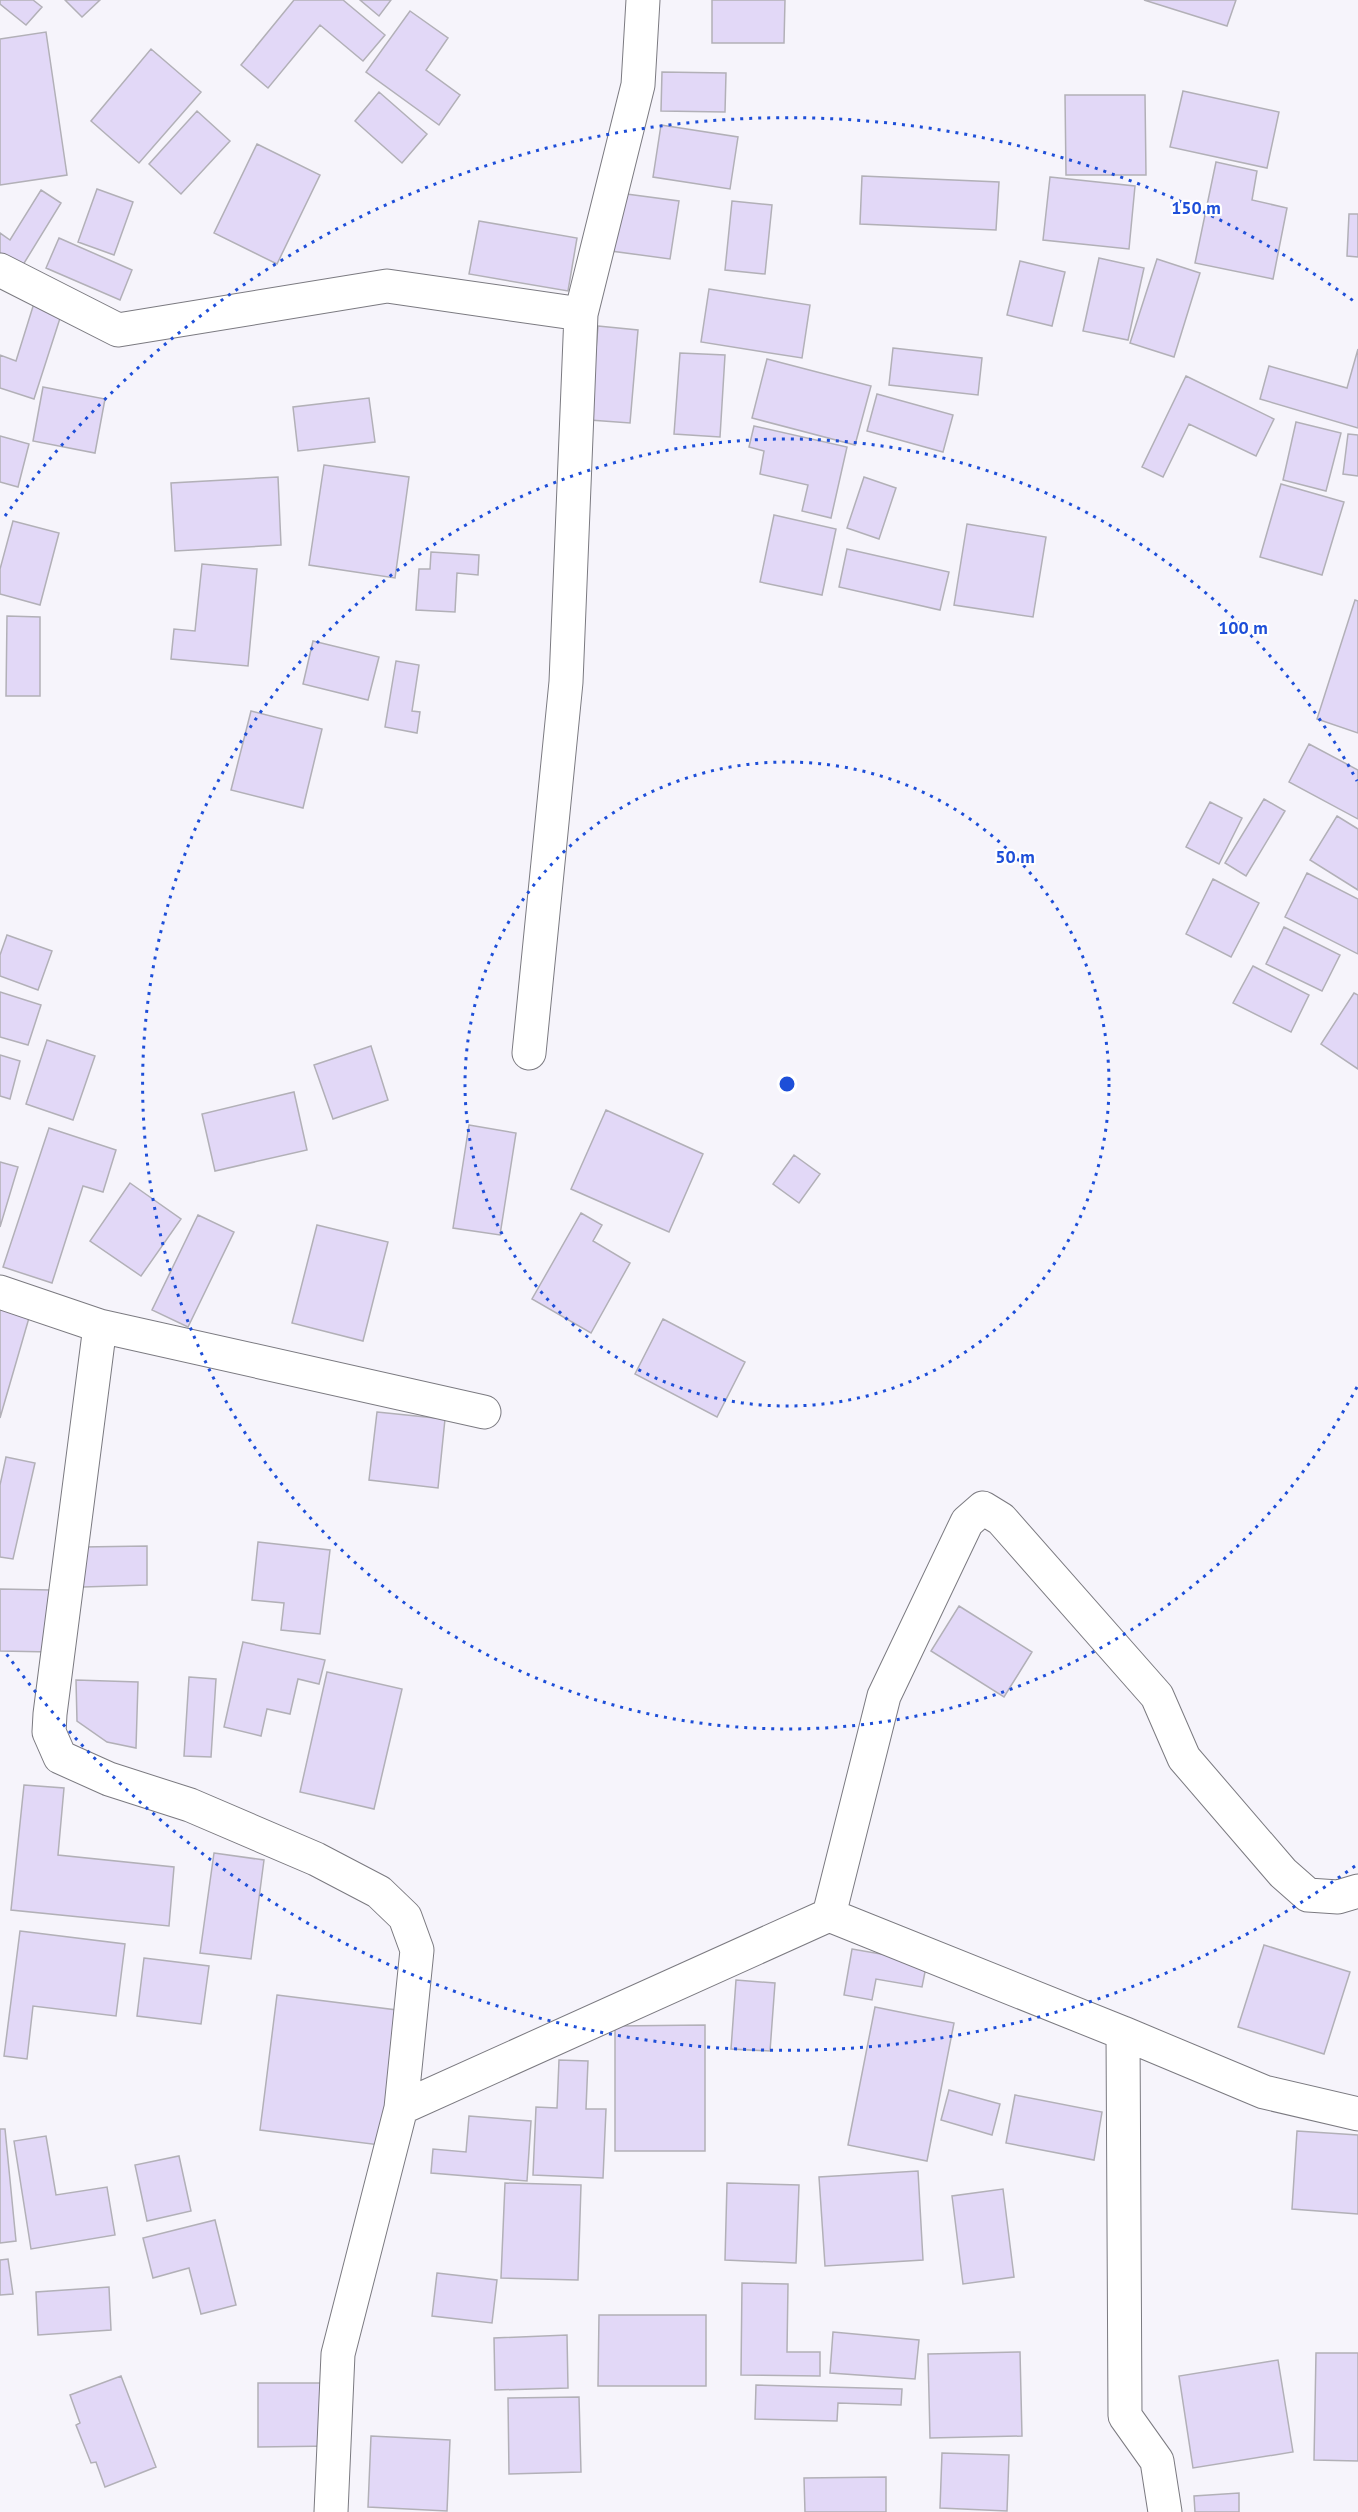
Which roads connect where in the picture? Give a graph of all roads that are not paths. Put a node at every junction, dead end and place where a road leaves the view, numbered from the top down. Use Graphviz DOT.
graph roads {
  1 [pos="643,0"];
  2 [pos="0,270"];
  3 [pos="581,314"];
  4 [pos="529,1053"];
  5 [pos="0,1292"];
  6 [pos="100,1326"];
  7 [pos="484,1412"];
  8 [pos="1358,1891"];
  9 [pos="829,1915"];
  10 [pos="1123,2033"];
  11 [pos="401,2108"];
  12 [pos="1358,2114"];
  13 [pos="332,2512"];
  14 [pos="1165,2512"];
  1 -- 3 [label="street"];
  2 -- 3 [label="street"];
  3 -- 4 [label="street"];
  5 -- 6 [label="street"];
  6 -- 7 [label="street"];
  6 -- 11 [label="street"];
  8 -- 9 [label="street"];
  9 -- 10 [label="street"];
  9 -- 11 [label="street"];
  10 -- 12 [label="street"];
  10 -- 14 [label="street"];
  11 -- 13 [label="street"];
}
